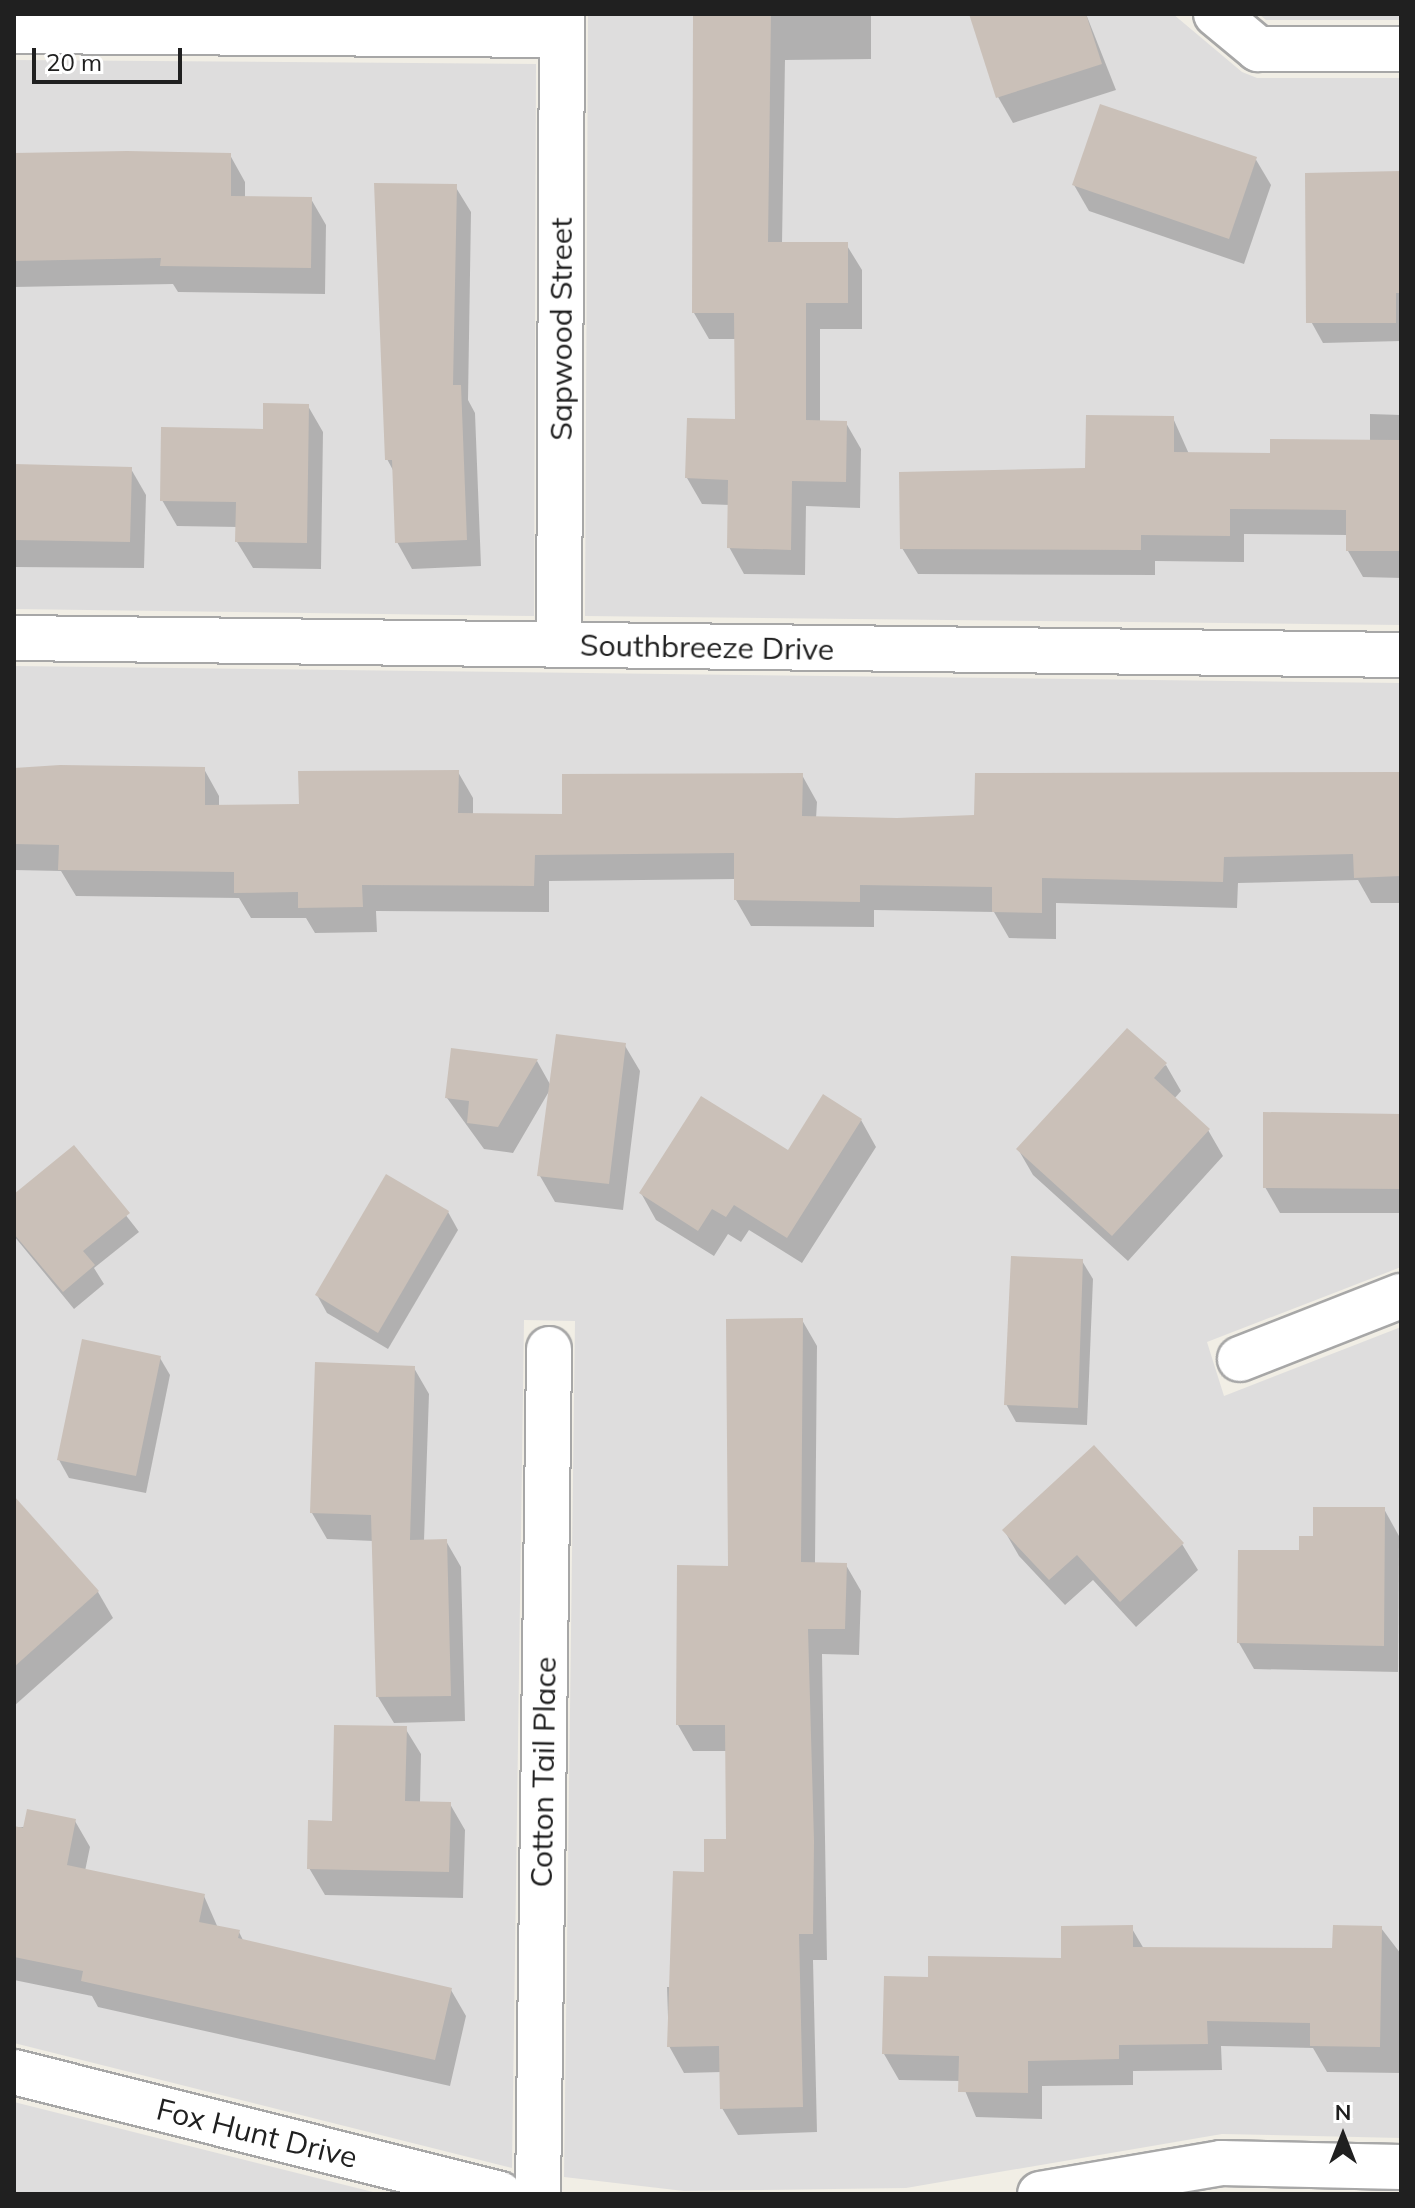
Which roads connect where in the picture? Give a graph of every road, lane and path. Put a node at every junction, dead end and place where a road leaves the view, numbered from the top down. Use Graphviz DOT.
graph roads {
  1 [pos="1216,14"];
  2 [pos="562,24"];
  3 [pos="14,31"];
  4 [pos="1401,49"];
  5 [pos="14,638"];
  6 [pos="559,645"];
  7 [pos="1401,655"];
  8 [pos="1401,1296"];
  9 [pos="549,1349"];
  10 [pos="1240,1359"];
  11 [pos="14,2072"];
  12 [pos="1401,2167"];
  13 [pos="500,2194"];
  14 [pos="538,2194"];
  15 [pos="1040,2194"];
  1 -- 4 [label="street"];
  2 -- 3 [label="street"];
  2 -- 6 [label="street, Sapwood Street"];
  5 -- 6 [label="street, Southbreeze Drive"];
  6 -- 7 [label="street, Southbreeze Drive"];
  8 -- 10 [label="street"];
  9 -- 14 [label="street, Cotton Tail Place"];
  11 -- 13 [label="street, Fox Hunt Drive"];
  12 -- 15 [label="street"];
}
